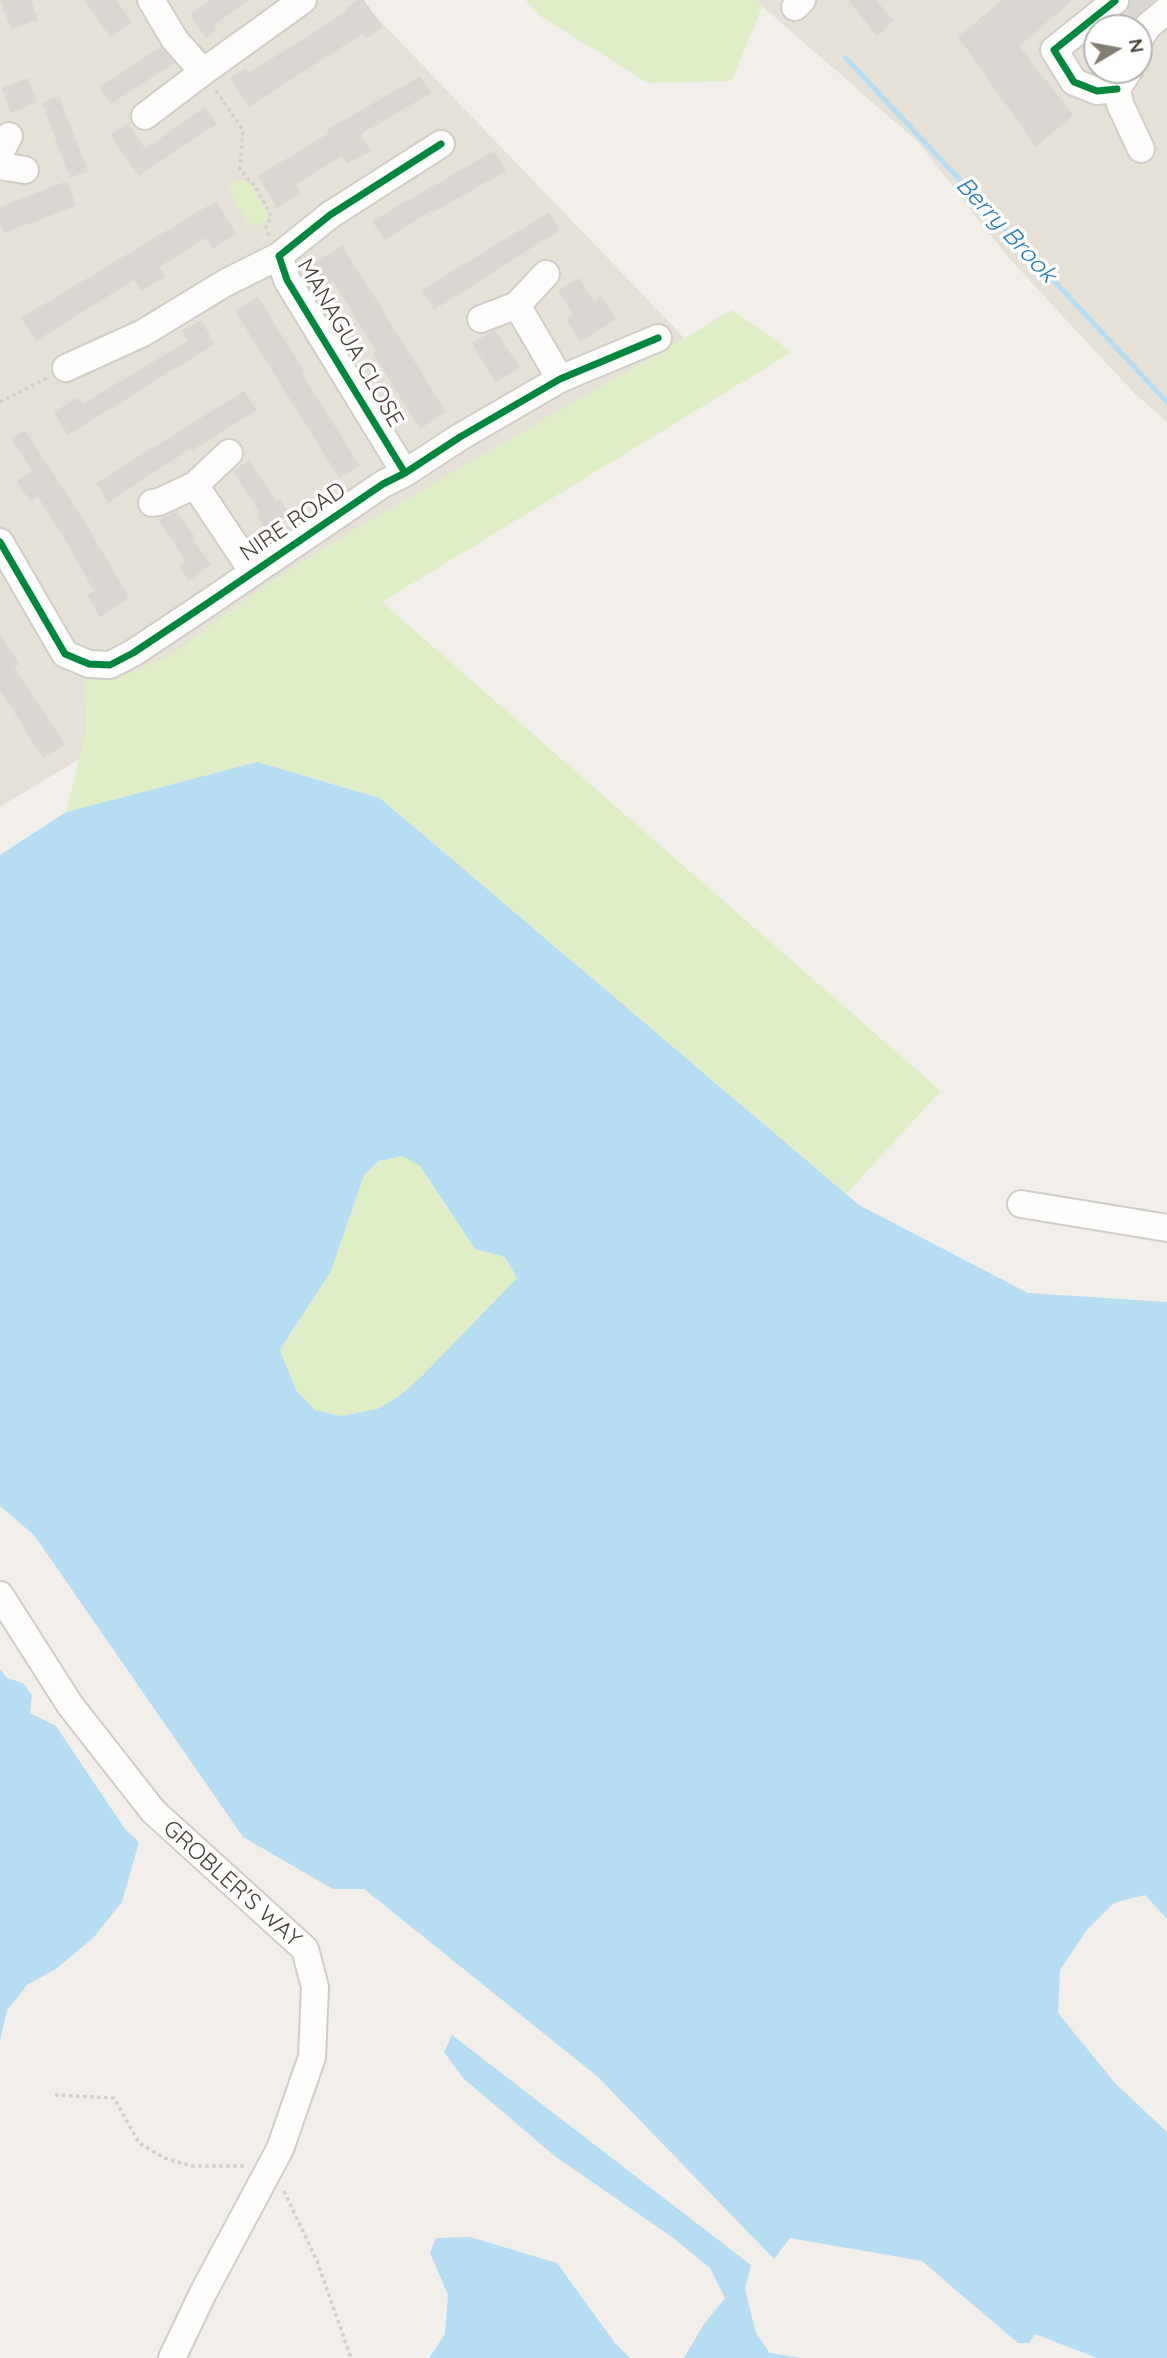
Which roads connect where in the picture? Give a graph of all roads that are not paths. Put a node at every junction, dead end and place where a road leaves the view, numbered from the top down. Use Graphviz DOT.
graph roads {
  1 [pos="151,0"];
  2 [pos="303,0"];
  3 [pos="1115,1"];
  4 [pos="1167,10"];
  5 [pos="1099,14"];
  6 [pos="1153,22"];
  7 [pos="1083,27"];
  8 [pos="203,72"];
  9 [pos="1114,84"];
  10 [pos="1122,84"];
  11 [pos="145,116"];
  12 [pos="442,144"];
  13 [pos="1141,149"];
  14 [pos="279,256"];
  15 [pos="546,274"];
  16 [pos="517,305"];
  17 [pos="481,319"];
  18 [pos="658,338"];
  19 [pos="66,368"];
  20 [pos="560,379"];
  21 [pos="229,453"];
  22 [pos="405,472"];
  23 [pos="195,485"];
  24 [pos="152,503"];
  25 [pos="0,542"];
  26 [pos="253,572"];
  27 [pos="1021,1204"];
  28 [pos="1167,1228"];
  29 [pos="0,1595"];
  30 [pos="172,2358"];
  1 -- 8 [label="street"];
  2 -- 8 [label="street"];
  3 -- 5 [label="street"];
  4 -- 6 [label="street"];
  7 -- 9 [label="street"];
  8 -- 11 [label="street"];
  10 -- 13 [label="street"];
  12 -- 14 [label="street, MANAGUA CLOSE"];
  14 -- 19 [label="street, MANAGUA CLOSE"];
  14 -- 22 [label="street, MANAGUA CLOSE"];
  15 -- 16 [label="street"];
  16 -- 17 [label="street"];
  16 -- 20 [label="street"];
  18 -- 20 [label="street, NIRE ROAD"];
  20 -- 22 [label="street, NIRE ROAD"];
  21 -- 23 [label="street"];
  22 -- 26 [label="street, NIRE ROAD"];
  23 -- 24 [label="street"];
  23 -- 26 [label="street, NIRE ROAD"];
  25 -- 26 [label="street, NIRE ROAD"];
  27 -- 28 [label="street"];
  29 -- 30 [label="street, GROBLER'S WAY"];
}
